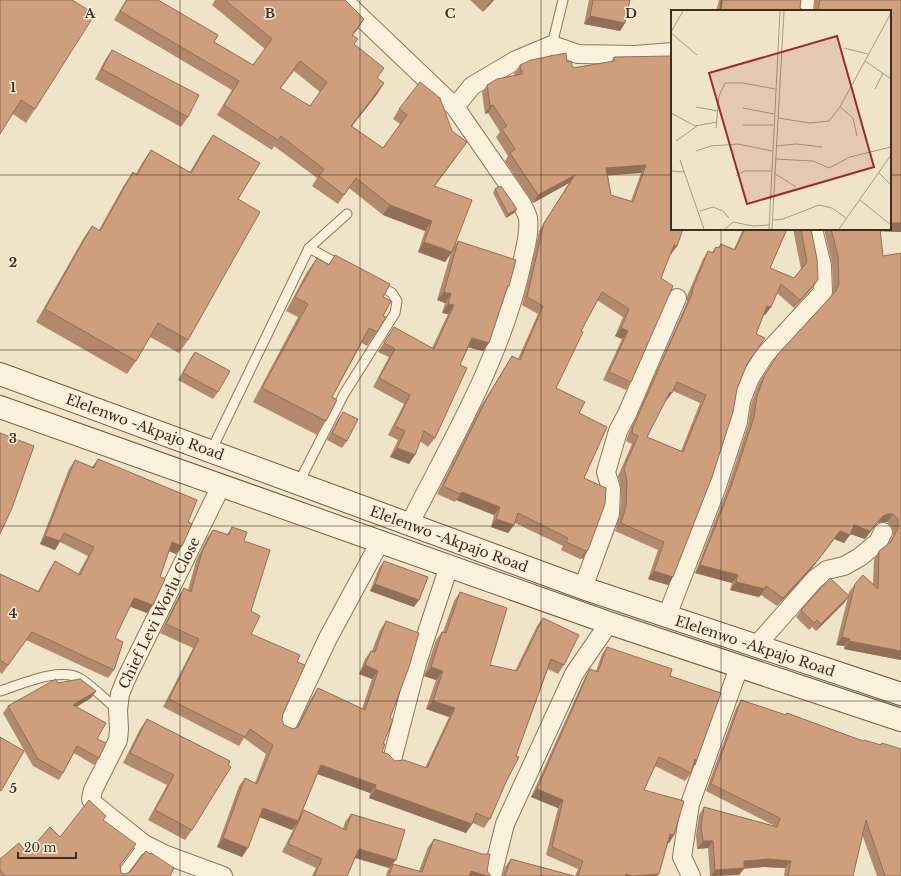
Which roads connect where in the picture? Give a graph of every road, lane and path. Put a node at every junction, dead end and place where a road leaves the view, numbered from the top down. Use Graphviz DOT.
graph roads {
  1 [pos="344,0"];
  2 [pos="563,0"];
  3 [pos="805,0"];
  4 [pos="804,10"];
  5 [pos="552,45"];
  6 [pos="671,52"];
  7 [pos="455,107"];
  8 [pos="347,214"];
  9 [pos="813,230"];
  10 [pos="309,248"];
  11 [pos="351,271"];
  12 [pos="364,278"];
  13 [pos="677,298"];
  14 [pos="0,374"];
  15 [pos="0,407"];
  16 [pos="211,451"];
  17 [pos="298,484"];
  18 [pos="220,486"];
  19 [pos="409,525"];
  20 [pos="883,532"];
  21 [pos="380,542"];
  22 [pos="449,566"];
  23 [pos="583,588"];
  24 [pos="667,616"];
  25 [pos="609,623"];
  26 [pos="755,647"];
  27 [pos="738,667"];
  28 [pos="0,691"];
  29 [pos="901,694"];
  30 [pos="118,710"];
  31 [pos="901,720"];
  32 [pos="286,727"];
  33 [pos="392,760"];
  34 [pos="144,844"];
  35 [pos="120,876"];
  36 [pos="223,876"];
  37 [pos="492,876"];
  38 [pos="691,876"];
  1 -- 7 [label="street"];
  2 -- 5 [label="lane"];
  3 -- 4 [label="street"];
  5 -- 6 [label="street"];
  5 -- 7 [label="street"];
  7 -- 19 [label="street"];
  8 -- 10 [label="lane"];
  9 -- 24 [label="street"];
  10 -- 11 [label="lane"];
  10 -- 16 [label="lane"];
  12 -- 17 [label="lane"];
  13 -- 23 [label="street"];
  14 -- 16 [label="main road, Elelenwo -Akpajo Road"];
  15 -- 18 [label="main road, Elelenwo -Akpajo Road"];
  16 -- 17 [label="main road, Elelenwo -Akpajo Road"];
  17 -- 19 [label="main road, Elelenwo -Akpajo Road"];
  18 -- 21 [label="main road, Elelenwo -Akpajo Road"];
  18 -- 30 [label="street, Chief Levi Worlu Close"];
  19 -- 23 [label="main road, Elelenwo -Akpajo Road"];
  20 -- 26 [label="street"];
  21 -- 22 [label="main road, Elelenwo -Akpajo Road"];
  21 -- 32 [label="street"];
  22 -- 25 [label="main road, Elelenwo -Akpajo Road"];
  22 -- 33 [label="street"];
  23 -- 24 [label="main road, Elelenwo -Akpajo Road"];
  24 -- 26 [label="main road, Elelenwo -Akpajo Road"];
  25 -- 27 [label="main road, Elelenwo -Akpajo Road"];
  25 -- 37 [label="street"];
  26 -- 29 [label="main road, Elelenwo -Akpajo Road"];
  27 -- 31 [label="main road, Elelenwo -Akpajo Road"];
  27 -- 38 [label="street"];
  28 -- 30 [label="lane"];
  30 -- 34 [label="street, Chief Levi Worlu Close"];
  34 -- 35 [label="lane"];
  34 -- 36 [label="street, Chief Levi Worlu Close"];
}
